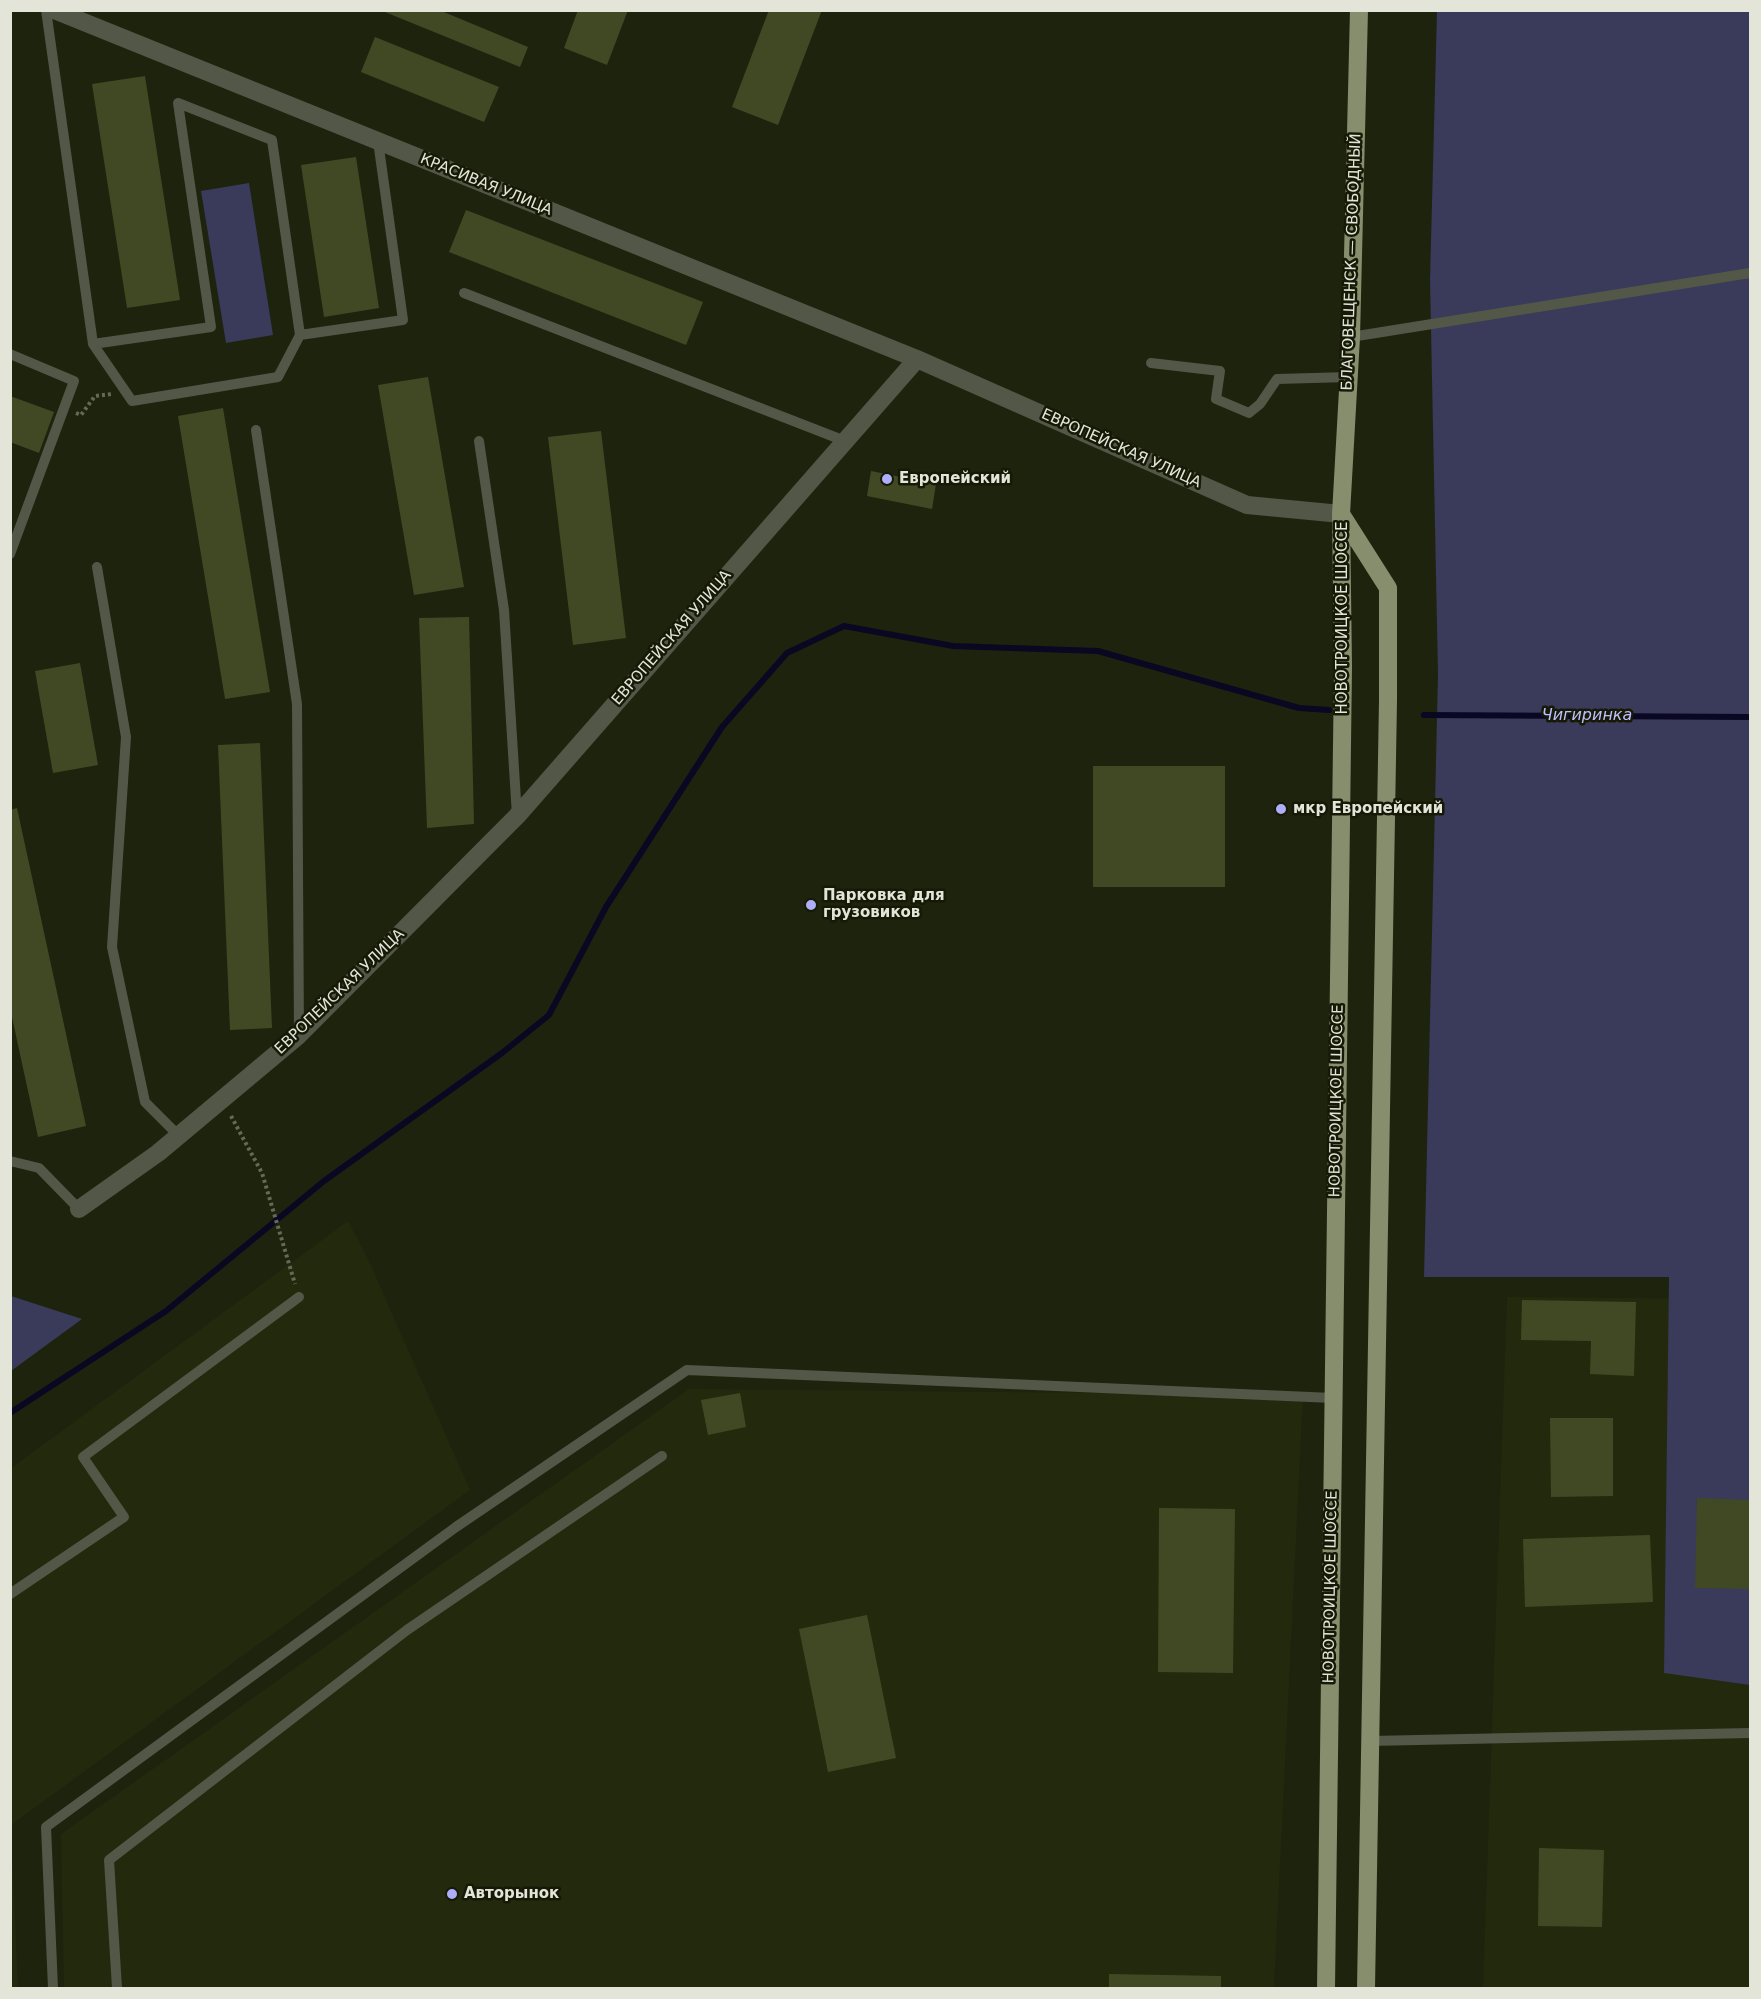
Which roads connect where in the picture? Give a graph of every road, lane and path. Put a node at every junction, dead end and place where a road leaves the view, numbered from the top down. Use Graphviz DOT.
graph roads {
  1 [pos="46,10"];
  2 [pos="54,10"];
  3 [pos="1359,10"];
  4 [pos="378,141"];
  5 [pos="1750,273"];
  6 [pos="464,294"];
  7 [pos="300,335"];
  8 [pos="1351,337"];
  9 [pos="93,344"];
  10 [pos="10,354"];
  11 [pos="917,359"];
  12 [pos="1152,363"];
  13 [pos="1349,377"];
  14 [pos="126,393"];
  15 [pos="64,408"];
  16 [pos="256,430"];
  17 [pos="479,441"];
  18 [pos="845,441"];
  19 [pos="1341,514"];
  20 [pos="10,554"];
  21 [pos="97,567"];
  22 [pos="517,816"];
  23 [pos="299,1035"];
  24 [pos="222,1100"];
  25 [pos="179,1136"];
  26 [pos="10,1161"];
  27 [pos="79,1209"];
  28 [pos="299,1297"];
  29 [pos="1333,1398"];
  30 [pos="662,1456"];
  31 [pos="10,1594"];
  32 [pos="1750,1734"];
  33 [pos="1370,1741"];
  34 [pos="53,1989"];
  35 [pos="117,1989"];
  36 [pos="1326,1989"];
  37 [pos="1366,1989"];
  1 -- 9 [label="lane"];
  2 -- 4 [label="street, КРАСИВАЯ УЛИЦА"];
  3 -- 8 [label="main road, БЛАГОВЕЩЕНСК — СВОБОДНЫЙ"];
  4 -- 7 [label="lane"];
  4 -- 11 [label="street, КРАСИВАЯ УЛИЦА"];
  5 -- 8 [label="lane"];
  6 -- 18 [label="lane"];
  7 -- 9 [label="lane"];
  7 -- 14 [label="lane"];
  8 -- 13 [label="main road, БЛАГОВЕЩЕНСК — СВОБОДНЫЙ"];
  9 -- 14 [label="lane"];
  10 -- 15 [label="lane"];
  11 -- 18 [label="street, ЕВРОПЕЙСКАЯ УЛИЦА"];
  11 -- 19 [label="street, ЕВРОПЕЙСКАЯ УЛИЦА"];
  12 -- 13 [label="lane"];
  13 -- 19 [label="main road, БЛАГОВЕЩЕНСК — СВОБОДНЫЙ"];
  14 -- 15 [label="path"];
  15 -- 20 [label="lane"];
  16 -- 23 [label="lane"];
  17 -- 22 [label="lane"];
  18 -- 22 [label="street, ЕВРОПЕЙСКАЯ УЛИЦА"];
  19 -- 29 [label="main road, НОВОТРОИЦКОЕ ШОССЕ"];
  19 -- 33 [label="main road, НОВОТРОИЦКОЕ ШОССЕ"];
  21 -- 25 [label="lane"];
  22 -- 23 [label="street, ЕВРОПЕЙСКАЯ УЛИЦА"];
  23 -- 24 [label="street, ЕВРОПЕЙСКАЯ УЛИЦА"];
  24 -- 25 [label="street, ЕВРОПЕЙСКАЯ УЛИЦА"];
  24 -- 28 [label="path"];
  25 -- 27 [label="street, ЕВРОПЕЙСКАЯ УЛИЦА"];
  26 -- 27 [label="lane"];
  28 -- 31 [label="lane"];
  29 -- 34 [label="lane"];
  29 -- 36 [label="main road, НОВОТРОИЦКОЕ ШОССЕ"];
  30 -- 35 [label="lane"];
  32 -- 33 [label="lane"];
  33 -- 37 [label="main road, НОВОТРОИЦКОЕ ШОССЕ"];
}
